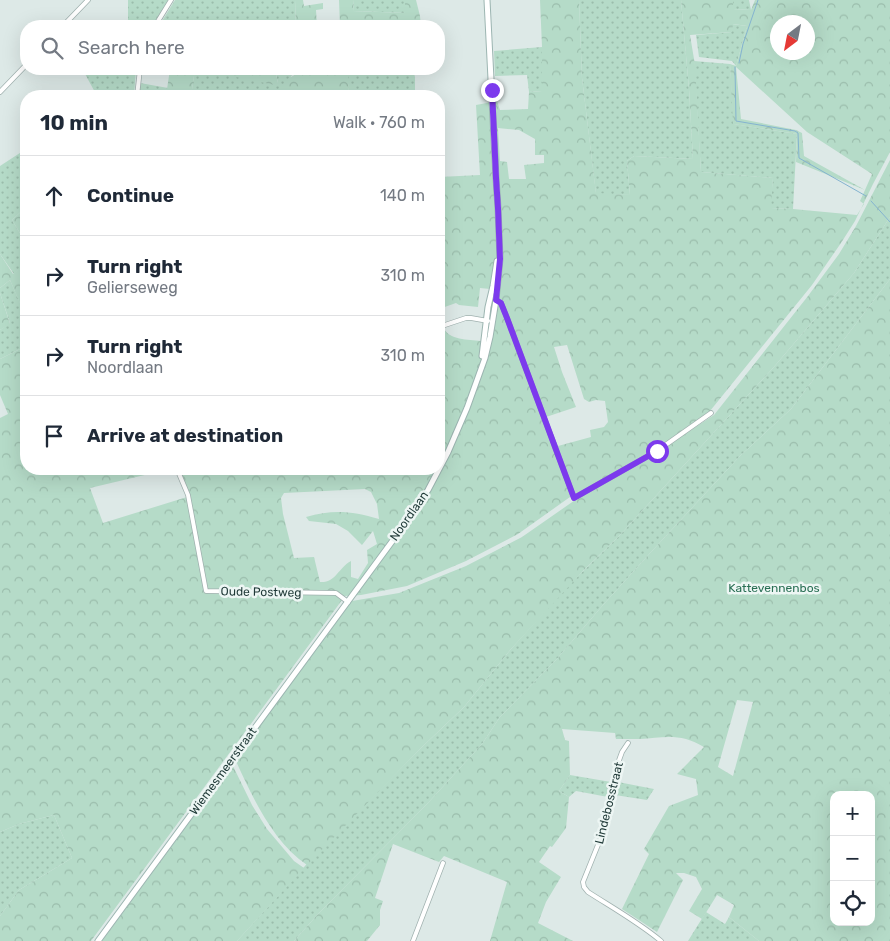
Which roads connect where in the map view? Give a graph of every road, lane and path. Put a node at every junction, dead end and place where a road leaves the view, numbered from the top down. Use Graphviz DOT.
graph roads {
  1 [pos="88,0"];
  2 [pos="171,0"];
  3 [pos="487,0"];
  4 [pos="69,20"];
  5 [pos="159,20"];
  6 [pos="20,71"];
  7 [pos="139,75"];
  8 [pos="138,90"];
  9 [pos="0,92"];
  10 [pos="499,240"];
  11 [pos="496,300"];
  12 [pos="486,320"];
  13 [pos="493,322"];
  14 [pos="445,325"];
  15 [pos="480,369"];
  16 [pos="711,413"];
  17 [pos="445,456"];
  18 [pos="180,475"];
  19 [pos="435,475"];
  20 [pos="348,602"];
  21 [pos="628,743"];
  22 [pos="444,863"];
  23 [pos="98,941"];
  24 [pos="413,941"];
  25 [pos="661,941"];
  1 -- 4 [label="street"];
  2 -- 5 [label="street"];
  3 -- 10 [label="main road, Noordlaan"];
  6 -- 9 [label="street"];
  7 -- 8 [label="street"];
  10 -- 11 [label="main road, Noordlaan"];
  10 -- 12 [label="main road, Noordlaan"];
  11 -- 13 [label="main road, Noordlaan"];
  11 -- 16 [label="street"];
  12 -- 13 [label="street"];
  12 -- 14 [label="street"];
  12 -- 15 [label="main road, Noordlaan"];
  13 -- 15 [label="main road, Noordlaan"];
  15 -- 17 [label="main road, Noordlaan"];
  18 -- 20 [label="street, Oude Postweg"];
  19 -- 20 [label="main road, Noordlaan"];
  20 -- 23 [label="main road, Wiemesmeerstraat"];
  21 -- 25 [label="street, Lindebosstraat"];
  22 -- 24 [label="street"];
}
